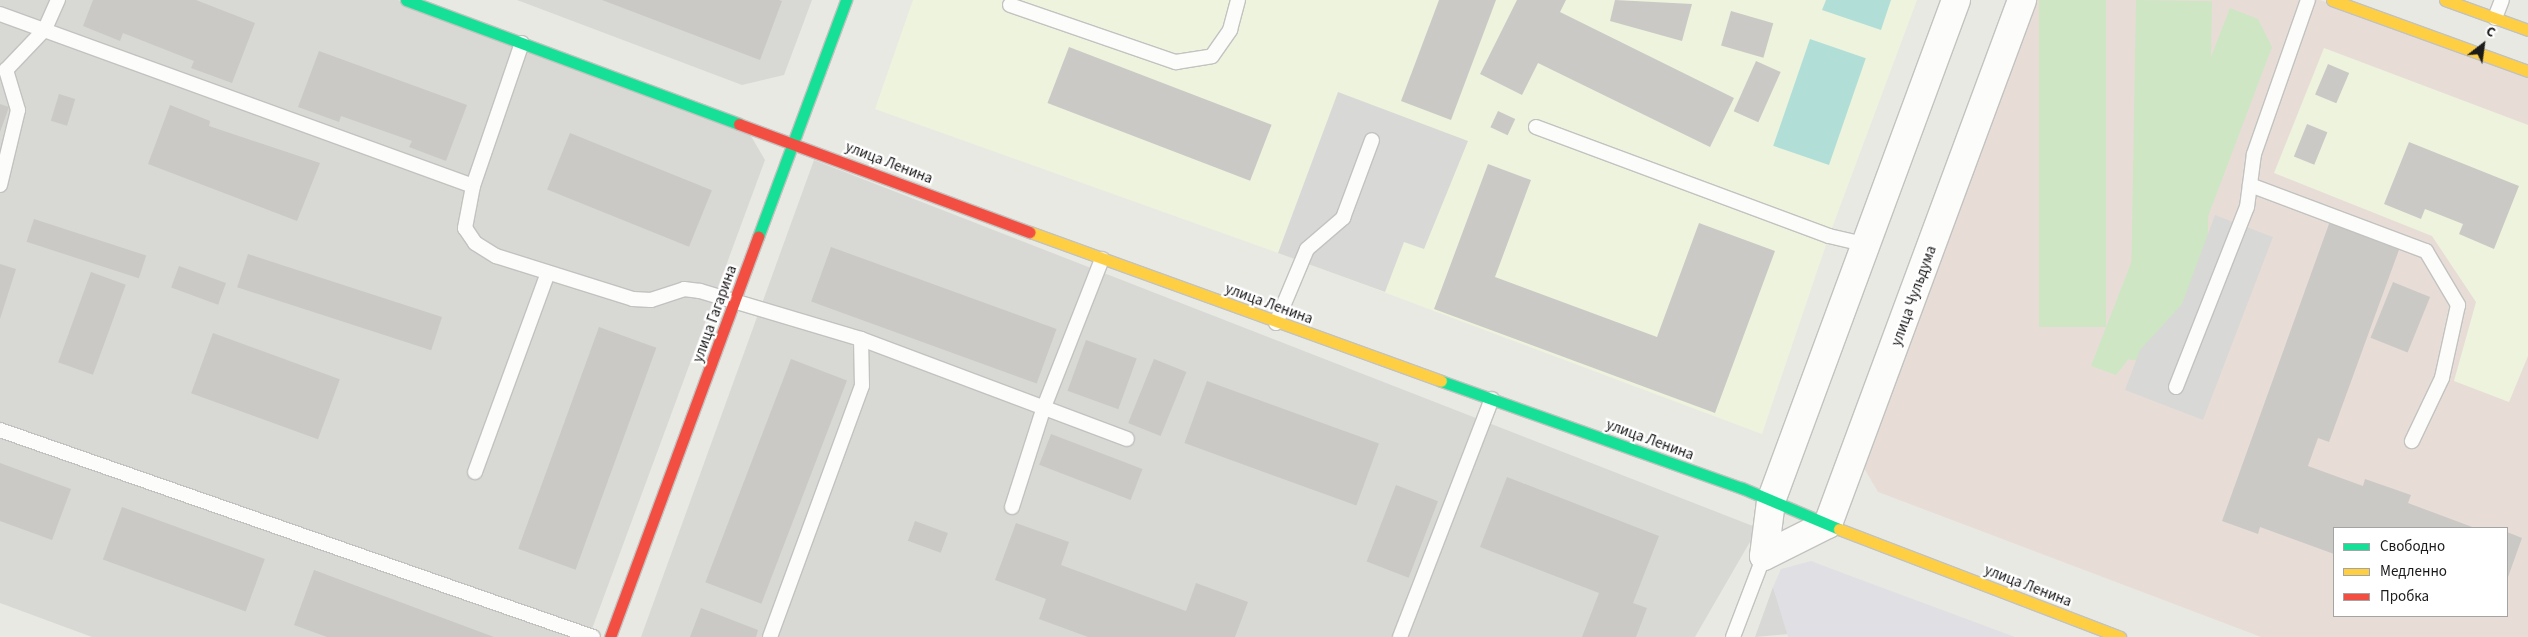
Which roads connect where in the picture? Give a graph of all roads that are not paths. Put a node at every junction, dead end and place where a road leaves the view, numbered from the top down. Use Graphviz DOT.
graph roads {
  1 [pos="58,0"];
  2 [pos="406,0"];
  3 [pos="846,0"];
  4 [pos="1238,0"];
  5 [pos="1956,0"];
  6 [pos="2022,0"];
  7 [pos="2308,0"];
  8 [pos="2332,0"];
  9 [pos="2445,0"];
  10 [pos="2502,0"];
  11 [pos="1010,4"];
  12 [pos="0,14"];
  13 [pos="2495,18"];
  14 [pos="45,29"];
  15 [pos="2528,30"];
  16 [pos="522,43"];
  17 [pos="2528,71"];
  18 [pos="3,73"];
  19 [pos="1536,127"];
  20 [pos="1372,140"];
  21 [pos="794,142"];
  22 [pos="0,184"];
  23 [pos="2250,185"];
  24 [pos="473,186"];
  25 [pos="1865,244"];
  26 [pos="1102,259"];
  27 [pos="548,273"];
  28 [pos="735,303"];
  29 [pos="1276,323"];
  30 [pos="861,339"];
  31 [pos="2176,386"];
  32 [pos="1492,399"];
  33 [pos="1044,407"];
  34 [pos="0,430"];
  35 [pos="1127,439"];
  36 [pos="2412,442"];
  37 [pos="475,472"];
  38 [pos="1771,501"];
  39 [pos="1012,507"];
  40 [pos="1828,524"];
  41 [pos="1764,556"];
  42 [pos="593,637"];
  43 [pos="610,637"];
  44 [pos="770,637"];
  45 [pos="1400,637"];
  46 [pos="1732,637"];
  47 [pos="2120,637"];
  1 -- 14 [label="lane"];
  2 -- 16 [label="street, улица Ленина"];
  3 -- 21 [label="street, улица Гагарина"];
  4 -- 11 [label="lane"];
  5 -- 25 [label="street"];
  6 -- 40 [label="street, улица Чульдума"];
  7 -- 23 [label="lane"];
  8 -- 17 [label="street"];
  9 -- 13 [label="street"];
  10 -- 13 [label="lane"];
  12 -- 14 [label="lane"];
  13 -- 15 [label="street"];
  14 -- 18 [label="lane"];
  14 -- 24 [label="lane"];
  16 -- 21 [label="street, улица Ленина"];
  16 -- 24 [label="lane"];
  18 -- 22 [label="lane"];
  19 -- 25 [label="lane"];
  20 -- 29 [label="lane"];
  21 -- 26 [label="street, улица Ленина"];
  21 -- 28 [label="street, улица Гагарина"];
  23 -- 31 [label="lane"];
  23 -- 36 [label="lane"];
  24 -- 27 [label="lane"];
  25 -- 38 [label="street"];
  26 -- 29 [label="street, улица Ленина"];
  26 -- 33 [label="lane"];
  27 -- 28 [label="lane"];
  27 -- 37 [label="lane"];
  28 -- 30 [label="lane"];
  28 -- 43 [label="street, улица Гагарина"];
  29 -- 32 [label="street, улица Ленина"];
  30 -- 33 [label="lane"];
  30 -- 44 [label="lane"];
  32 -- 38 [label="street, улица Ленина"];
  32 -- 45 [label="lane"];
  33 -- 35 [label="lane"];
  33 -- 39 [label="lane"];
  34 -- 42 [label="lane"];
  38 -- 40 [label="street, улица Ленина"];
  38 -- 41 [label="street"];
  40 -- 41 [label="street"];
  40 -- 47 [label="street, улица Ленина"];
  41 -- 46 [label="lane"];
}
